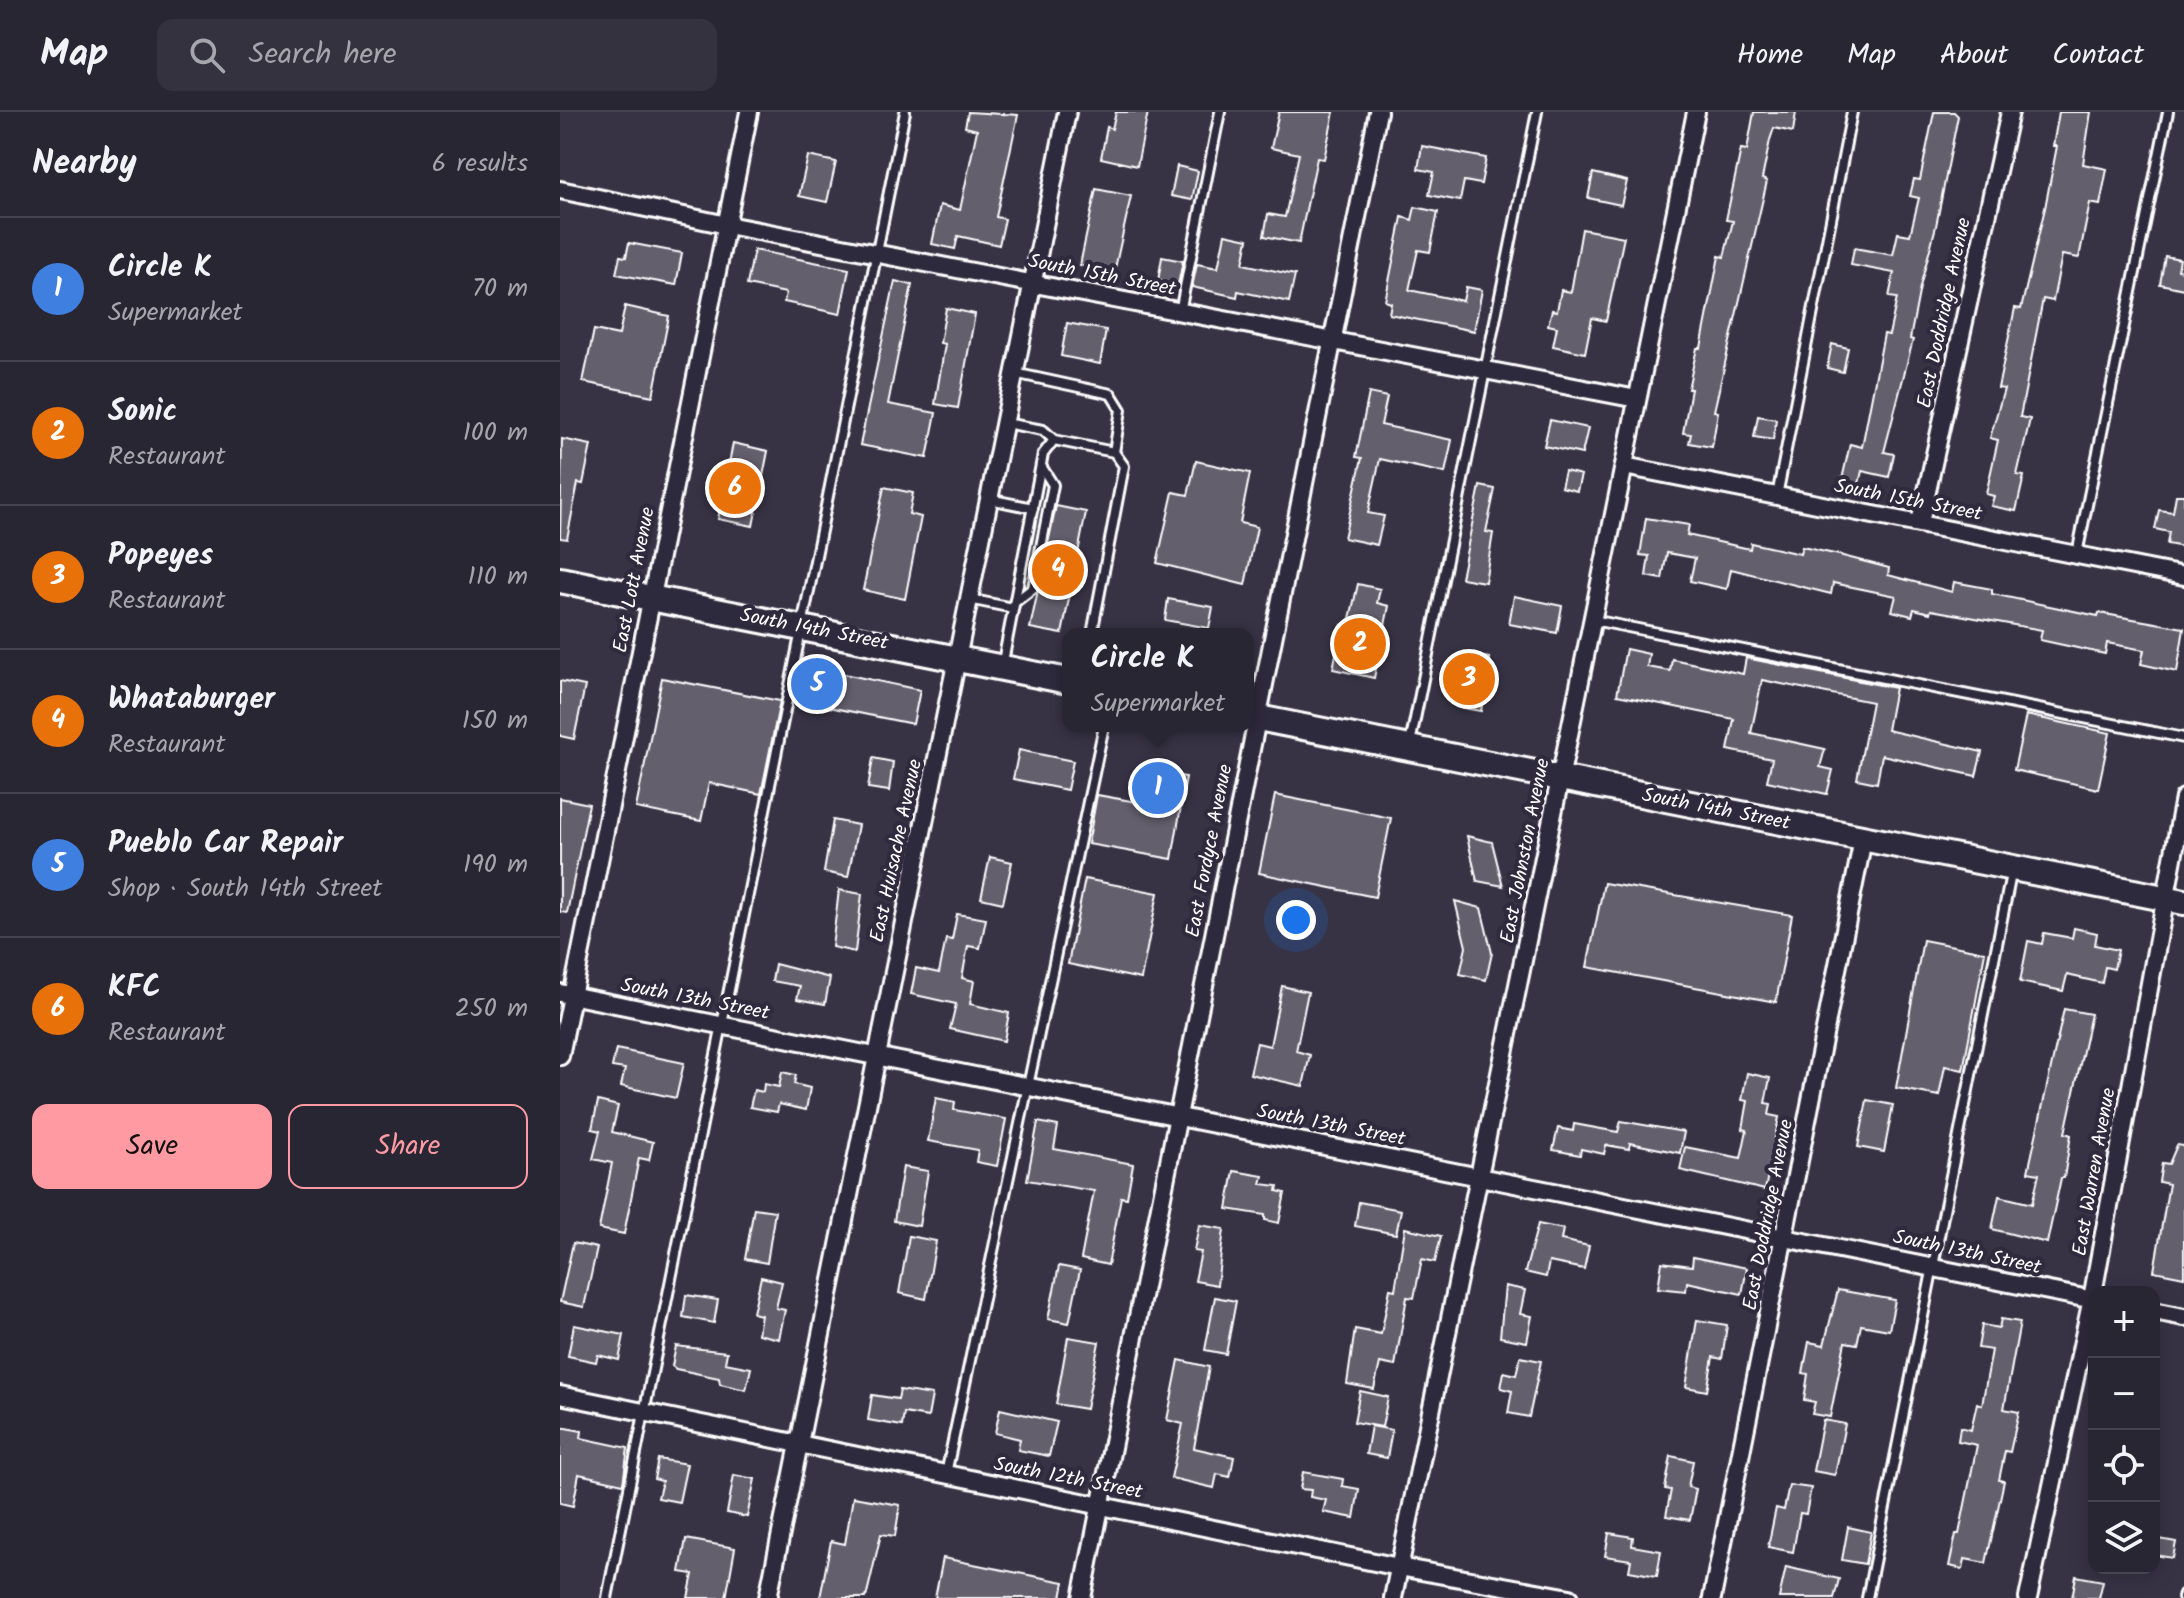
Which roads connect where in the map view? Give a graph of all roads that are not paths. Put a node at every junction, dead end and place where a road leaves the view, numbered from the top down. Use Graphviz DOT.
graph roads {
  1 [pos="749,112"];
  2 [pos="905,112"];
  3 [pos="1067,112"];
  4 [pos="1220,112"];
  5 [pos="1378,112"];
  6 [pos="1537,112"];
  7 [pos="1696,112"];
  8 [pos="1852,112"];
  9 [pos="2010,112"];
  10 [pos="2168,112"];
  11 [pos="560,190"];
  12 [pos="727,225"];
  13 [pos="877,253"];
  14 [pos="1032,282"];
  15 [pos="1180,312"];
  16 [pos="1332,342"];
  17 [pos="1485,370"];
  18 [pos="1014,373"];
  19 [pos="1637,399"];
  20 [pos="1004,422"];
  21 [pos="1054,440"];
  22 [pos="1114,452"];
  23 [pos="1041,466"];
  24 [pos="1624,466"];
  25 [pos="1777,496"];
  26 [pos="989,499"];
  27 [pos="1033,508"];
  28 [pos="1920,523"];
  29 [pos="2077,554"];
  30 [pos="2184,576"];
  31 [pos="560,580"];
  32 [pos="652,598"];
  33 [pos="969,599"];
  34 [pos="1014,605"];
  35 [pos="1593,620"];
  36 [pos="803,628"];
  37 [pos="1093,628"];
  38 [pos="957,659"];
  39 [pos="1002,668"];
  40 [pos="1062,680"];
  41 [pos="1254,707"];
  42 [pos="1254,716"];
  43 [pos="1103,732"];
  44 [pos="1249,732"];
  45 [pos="2184,738"];
  46 [pos="1409,749"];
  47 [pos="1561,780"];
  48 [pos="2184,798"];
  49 [pos="1863,839"];
  50 [pos="2012,868"];
  51 [pos="2175,900"];
  52 [pos="566,995"];
  53 [pos="720,1025"];
  54 [pos="560,1056"];
  55 [pos="876,1056"];
  56 [pos="1028,1086"];
  57 [pos="1179,1117"];
  58 [pos="1482,1176"];
  59 [pos="1786,1235"];
  60 [pos="1934,1266"];
  61 [pos="2096,1286"];
  62 [pos="2088,1298"];
  63 [pos="2160,1312"];
  64 [pos="2184,1317"];
  65 [pos="2088,1322"];
  66 [pos="560,1395"];
  67 [pos="645,1413"];
  68 [pos="798,1446"];
  69 [pos="946,1475"];
  70 [pos="1100,1506"];
  71 [pos="1399,1567"];
  72 [pos="607,1598"];
  73 [pos="768,1598"];
  74 [pos="1082,1598"];
  75 [pos="1393,1598"];
  76 [pos="1570,1598"];
  77 [pos="1712,1598"];
  78 [pos="1867,1598"];
  79 [pos="2028,1598"];
  1 -- 12 [label="street, East Lott Avenue"];
  2 -- 13 [label="lane"];
  3 -- 14 [label="street, East Huisache Avenue"];
  4 -- 15 [label="lane"];
  5 -- 16 [label="street, East Fordyce Avenue"];
  6 -- 17 [label="lane"];
  7 -- 19 [label="street, East Johnston Avenue"];
  8 -- 25 [label="lane"];
  9 -- 28 [label="street, East Doddridge Avenue"];
  10 -- 29 [label="lane"];
  11 -- 12 [label="street, South 15th Street"];
  12 -- 13 [label="street, South 15th Street"];
  12 -- 32 [label="street, East Lott Avenue"];
  13 -- 14 [label="street, South 15th Street"];
  13 -- 36 [label="lane"];
  14 -- 15 [label="street, South 15th Street"];
  14 -- 18 [label="street, East Huisache Avenue"];
  15 -- 16 [label="street, South 15th Street"];
  16 -- 17 [label="street, South 15th Street"];
  16 -- 41 [label="street, East Fordyce Avenue"];
  17 -- 19 [label="street, South 15th Street"];
  17 -- 46 [label="lane"];
  18 -- 20 [label="street, East Huisache Avenue"];
  18 -- 22 [label="lane"];
  19 -- 24 [label="street, East Johnston Avenue"];
  20 -- 21 [label="lane"];
  20 -- 26 [label="street, East Huisache Avenue"];
  21 -- 22 [label="lane"];
  21 -- 23 [label="lane"];
  22 -- 37 [label="lane"];
  23 -- 27 [label="lane"];
  23 -- 34 [label="lane"];
  24 -- 25 [label="street, South 15th Street"];
  24 -- 35 [label="street, East Johnston Avenue"];
  25 -- 28 [label="street, South 15th Street"];
  26 -- 27 [label="lane"];
  26 -- 33 [label="street, East Huisache Avenue"];
  27 -- 34 [label="lane"];
  28 -- 29 [label="street, South 15th Street"];
  29 -- 30 [label="street, South 15th Street"];
  31 -- 32 [label="main road, South 14th Street"];
  32 -- 36 [label="main road, South 14th Street"];
  32 -- 52 [label="street, East Lott Avenue"];
  33 -- 34 [label="lane"];
  33 -- 38 [label="street, East Huisache Avenue"];
  34 -- 39 [label="lane"];
  35 -- 45 [label="lane"];
  35 -- 47 [label="street, East Johnston Avenue"];
  36 -- 38 [label="main road, South 14th Street"];
  36 -- 53 [label="lane"];
  38 -- 39 [label="main road, South 14th Street"];
  38 -- 55 [label="street, East Huisache Avenue"];
  39 -- 40 [label="main road, South 14th Street"];
  42 -- 46 [label="main road, South 14th Street"];
  43 -- 56 [label="lane"];
  44 -- 57 [label="street, East Fordyce Avenue"];
  46 -- 47 [label="main road, South 14th Street"];
  47 -- 49 [label="main road, South 14th Street"];
  47 -- 58 [label="street, East Johnston Avenue"];
  48 -- 51 [label="street, East Warren Avenue"];
  49 -- 50 [label="main road, South 14th Street"];
  49 -- 59 [label="street, East Doddridge Avenue"];
  50 -- 51 [label="main road, South 14th Street"];
  50 -- 60 [label="lane"];
  51 -- 61 [label="street, East Warren Avenue"];
  52 -- 53 [label="street, South 13th Street"];
  52 -- 54 [label="street, East Lott Avenue"];
  53 -- 55 [label="street, South 13th Street"];
  53 -- 67 [label="lane"];
  55 -- 56 [label="street, South 13th Street"];
  55 -- 68 [label="street, East Huisache Avenue"];
  56 -- 57 [label="street, South 13th Street"];
  56 -- 69 [label="lane"];
  57 -- 58 [label="street, South 13th Street"];
  57 -- 70 [label="street, East Fordyce Avenue"];
  58 -- 59 [label="street, South 13th Street"];
  58 -- 71 [label="street, East Johnston Avenue"];
  59 -- 60 [label="street, South 13th Street"];
  59 -- 77 [label="street, East Doddridge Avenue"];
  60 -- 62 [label="street, South 13th Street"];
  60 -- 78 [label="lane"];
  63 -- 64 [label="street"];
  65 -- 79 [label="street, East Warren Avenue"];
  66 -- 67 [label="street, South 12th Street"];
  67 -- 68 [label="street, South 12th Street"];
  67 -- 72 [label="lane"];
  68 -- 69 [label="street, South 12th Street"];
  68 -- 73 [label="street, East Huisache Avenue"];
  69 -- 70 [label="street, South 12th Street"];
  70 -- 71 [label="street, South 12th Street"];
  70 -- 74 [label="street, East Fordyce Avenue"];
  71 -- 75 [label="street, East Johnston Avenue"];
  71 -- 76 [label="street, South 12th Street"];
}
